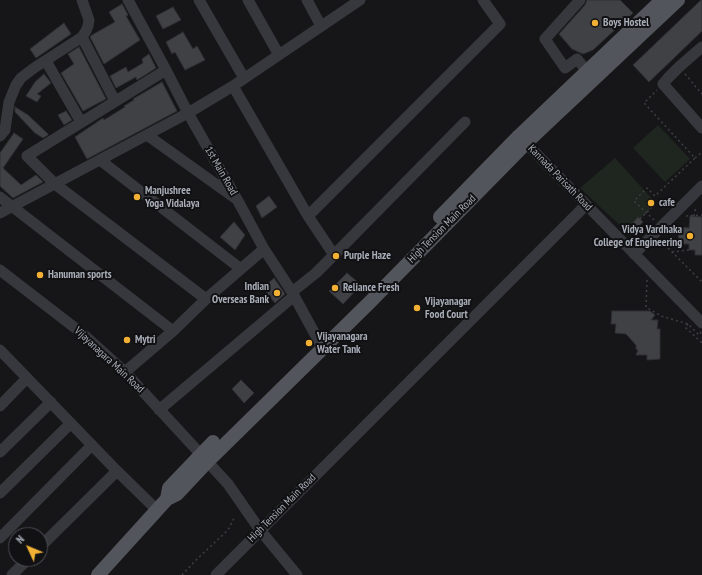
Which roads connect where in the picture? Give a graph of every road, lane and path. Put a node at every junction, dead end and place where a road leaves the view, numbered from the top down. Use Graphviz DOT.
graph roads {
  1 [pos="82,0"];
  2 [pos="128,0"];
  3 [pos="199,0"];
  4 [pos="248,0"];
  5 [pos="307,0"];
  6 [pos="360,0"];
  7 [pos="483,0"];
  8 [pos="580,0"];
  9 [pos="662,0"];
  10 [pos="678,0"];
  11 [pos="322,26"];
  12 [pos="82,37"];
  13 [pos="702,46"];
  14 [pos="279,54"];
  15 [pos="46,61"];
  16 [pos="679,67"];
  17 [pos="166,70"];
  18 [pos="587,71"];
  19 [pos="244,78"];
  20 [pos="663,84"];
  21 [pos="233,86"];
  22 [pos="702,94"];
  23 [pos="4,101"];
  24 [pos="115,101"];
  25 [pos="188,113"];
  26 [pos="81,122"];
  27 [pos="464,122"];
  28 [pos="702,128"];
  29 [pos="147,135"];
  30 [pos="0,136"];
  31 [pos="523,140"];
  32 [pos="702,152"];
  33 [pos="695,158"];
  34 [pos="100,160"];
  35 [pos="55,184"];
  36 [pos="702,186"];
  37 [pos="0,197"];
  38 [pos="238,201"];
  39 [pos="586,205"];
  40 [pos="13,206"];
  41 [pos="652,207"];
  42 [pos="0,213"];
  43 [pos="646,213"];
  44 [pos="702,215"];
  45 [pos="308,216"];
  46 [pos="685,216"];
  47 [pos="640,219"];
  48 [pos="659,237"];
  49 [pos="264,249"];
  50 [pos="689,250"];
  51 [pos="672,252"];
  52 [pos="634,254"];
  53 [pos="334,255"];
  54 [pos="648,268"];
  55 [pos="241,269"];
  56 [pos="0,270"];
  57 [pos="702,282"];
  58 [pos="293,294"];
  59 [pos="206,299"];
  60 [pos="688,324"];
  61 [pos="700,326"];
  62 [pos="173,331"];
  63 [pos="320,343"];
  64 [pos="702,343"];
  65 [pos="0,350"];
  66 [pos="4,362"];
  67 [pos="125,372"];
  68 [pos="27,378"];
  69 [pos="51,402"];
  70 [pos="0,406"];
  71 [pos="159,410"];
  72 [pos="71,423"];
  73 [pos="92,445"];
  74 [pos="0,452"];
  75 [pos="204,458"];
  76 [pos="117,471"];
  77 [pos="0,493"];
  78 [pos="157,510"];
  79 [pos="234,518"];
  80 [pos="260,530"];
  81 [pos="0,538"];
  82 [pos="48,539"];
  83 [pos="20,567"];
  84 [pos="12,575"];
  85 [pos="98,575"];
  86 [pos="182,575"];
  87 [pos="216,575"];
  88 [pos="297,575"];
  1 -- 12 [label="street"];
  2 -- 17 [label="street, 1st Main Road"];
  3 -- 19 [label="street"];
  4 -- 14 [label="street"];
  5 -- 11 [label="street"];
  6 -- 11 [label="street"];
  7 -- 45 [label="street"];
  8 -- 18 [label="street"];
  9 -- 18 [label="main road"];
  10 -- 31 [label="main road, High Tension Main Road"];
  11 -- 14 [label="street"];
  12 -- 15 [label="street"];
  12 -- 24 [label="street"];
  13 -- 16 [label="street"];
  14 -- 19 [label="street"];
  15 -- 23 [label="street"];
  15 -- 26 [label="street"];
  16 -- 20 [label="street"];
  16 -- 22 [label="path"];
  17 -- 24 [label="street"];
  17 -- 25 [label="street, 1st Main Road"];
  18 -- 31 [label="main road"];
  19 -- 21 [label="street"];
  20 -- 28 [label="street"];
  20 -- 33 [label="path"];
  21 -- 25 [label="street"];
  21 -- 45 [label="street"];
  23 -- 30 [label="street"];
  24 -- 26 [label="street"];
  25 -- 29 [label="street"];
  25 -- 38 [label="street, 1st Main Road"];
  26 -- 35 [label="street"];
  27 -- 53 [label="street"];
  29 -- 34 [label="street"];
  29 -- 38 [label="street"];
  31 -- 39 [label="street, Kannada Parisath Road"];
  31 -- 63 [label="main road, High Tension Main Road"];
  32 -- 33 [label="path"];
  33 -- 43 [label="path"];
  34 -- 35 [label="street"];
  34 -- 55 [label="street"];
  35 -- 40 [label="street"];
  35 -- 59 [label="street"];
  36 -- 48 [label="street"];
  37 -- 40 [label="street"];
  38 -- 49 [label="street, 1st Main Road"];
  39 -- 52 [label="street, Kannada Parisath Road"];
  39 -- 80 [label="street, High Tension Main Road"];
  40 -- 42 [label="street"];
  40 -- 62 [label="street"];
  41 -- 43 [label="path"];
  43 -- 47 [label="path"];
  44 -- 46 [label="path"];
  45 -- 53 [label="street"];
  48 -- 51 [label="path"];
  48 -- 52 [label="street"];
  49 -- 55 [label="street"];
  49 -- 58 [label="street, 1st Main Road"];
  50 -- 51 [label="path"];
  51 -- 57 [label="path"];
  52 -- 54 [label="street, Kannada Parisath Road"];
  53 -- 58 [label="street"];
  54 -- 60 [label="path"];
  54 -- 61 [label="street, Kannada Parisath Road"];
  55 -- 59 [label="street"];
  56 -- 67 [label="street, Vijayanagara Main Road"];
  58 -- 63 [label="street, 1st Main Road"];
  58 -- 71 [label="street"];
  59 -- 62 [label="street"];
  60 -- 61 [label="path"];
  60 -- 64 [label="path"];
  62 -- 67 [label="street"];
  63 -- 75 [label="main road, High Tension Main Road"];
  65 -- 66 [label="street"];
  66 -- 68 [label="street"];
  67 -- 71 [label="street, Vijayanagara Main Road"];
  68 -- 69 [label="street"];
  68 -- 70 [label="street"];
  69 -- 72 [label="street"];
  69 -- 74 [label="street"];
  71 -- 75 [label="street, Vijayanagara Main Road"];
  72 -- 73 [label="street"];
  72 -- 77 [label="street"];
  73 -- 76 [label="street"];
  73 -- 81 [label="street"];
  75 -- 78 [label="main road, High Tension Main Road"];
  75 -- 80 [label="street, Vijayanagara Main Road"];
  76 -- 78 [label="street"];
  76 -- 82 [label="street"];
  78 -- 85 [label="main road, High Tension Main Road"];
  79 -- 86 [label="path"];
  80 -- 87 [label="street, High Tension Main Road"];
  80 -- 88 [label="street, Vijayanagara Main Road"];
  83 -- 84 [label="street"];
}
